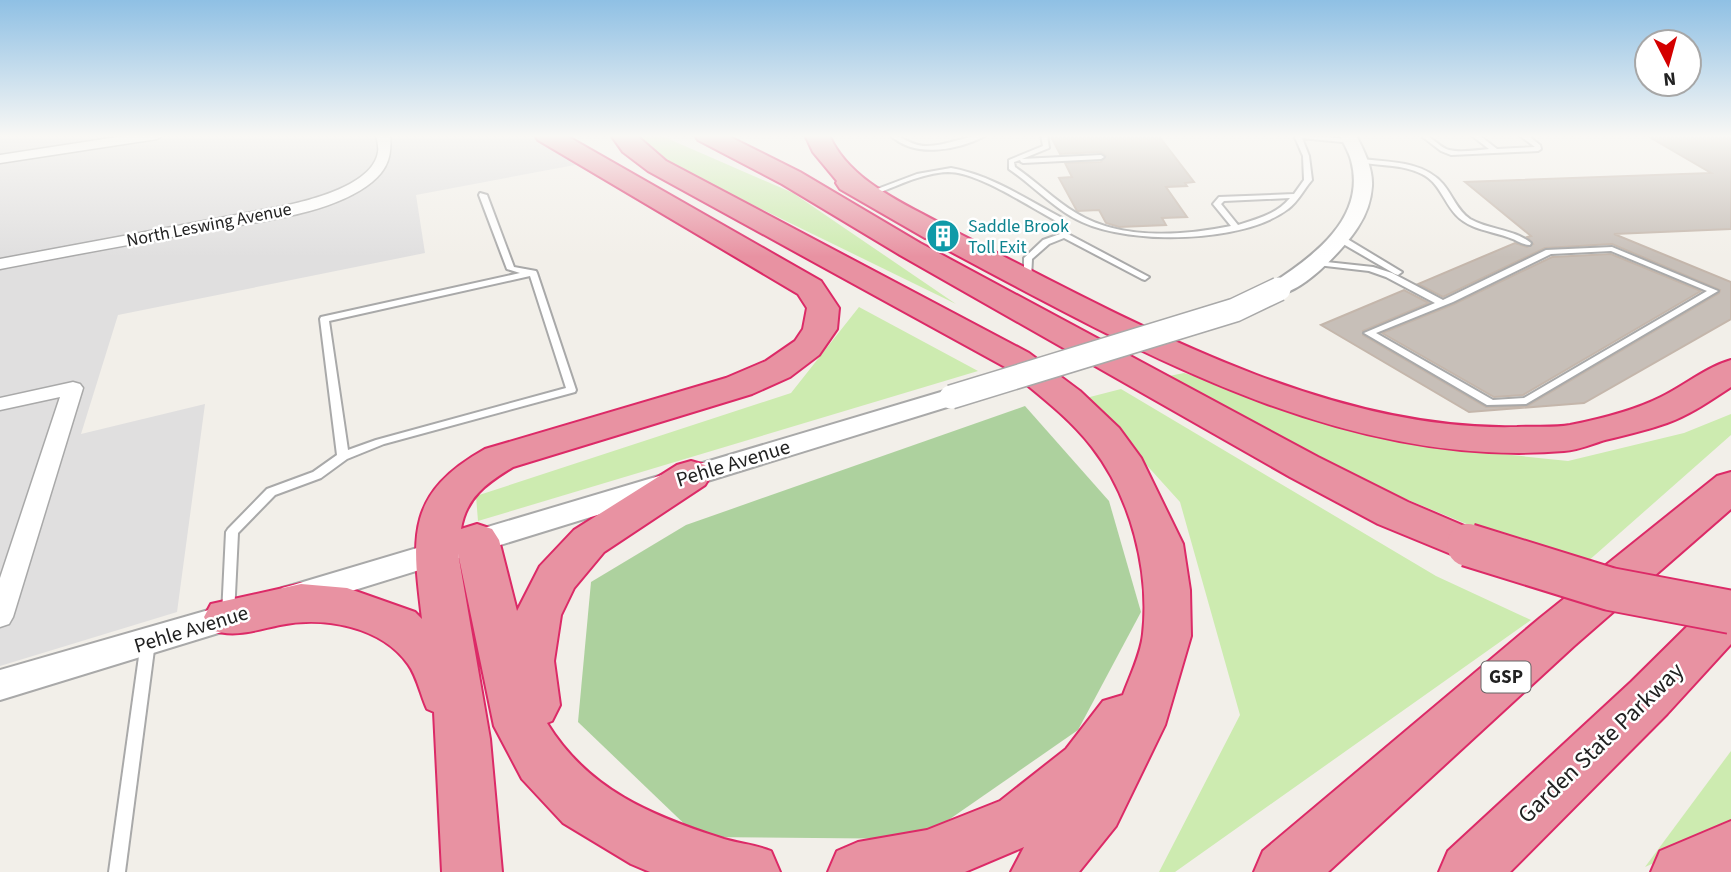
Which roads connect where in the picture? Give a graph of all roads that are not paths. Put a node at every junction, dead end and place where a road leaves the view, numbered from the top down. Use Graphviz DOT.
graph roads {
  1 [pos="370,176"];
  2 [pos="617,176"];
  3 [pos="636,176"];
  4 [pos="675,176"];
  5 [pos="785,176"];
  6 [pos="786,176"];
  7 [pos="834,176"];
  8 [pos="849,176"];
  9 [pos="921,176"];
  10 [pos="973,176"];
  11 [pos="1022,176"];
  12 [pos="1308,176"];
  13 [pos="1362,176"];
  14 [pos="1430,176"];
  15 [pos="791,178"];
  16 [pos="862,190"];
  17 [pos="483,195"];
  18 [pos="1295,196"];
  19 [pos="1236,227"];
  20 [pos="1064,234"];
  21 [pos="1342,239"];
  22 [pos="1528,243"];
  23 [pos="0,264"];
  24 [pos="1317,264"];
  25 [pos="533,273"];
  26 [pos="859,276"];
  27 [pos="1144,278"];
  28 [pos="1027,279"];
  29 [pos="1279,289"];
  30 [pos="1446,302"];
  31 [pos="1731,371"];
  32 [pos="0,404"];
  33 [pos="343,456"];
  34 [pos="691,475"];
  35 [pos="1731,486"];
  36 [pos="457,547"];
  37 [pos="1731,613"];
  38 [pos="0,617"];
  39 [pos="228,617"];
  40 [pos="1167,636"];
  41 [pos="148,642"];
  42 [pos="0,685"];
  43 [pos="464,739"];
  44 [pos="583,804"];
  45 [pos="1731,850"];
  46 [pos="117,872"];
  47 [pos="472,872"];
  48 [pos="750,872"];
  49 [pos="858,872"];
  50 [pos="1041,872"];
  51 [pos="1284,872"];
  52 [pos="1469,872"];
  53 [pos="1681,872"];
  1 -- 23 [label="street, North Leswing Avenue"];
  2 -- 36 [label="highway"];
  3 -- 26 [label="highway"];
  4 -- 26 [label="highway"];
  5 -- 15 [label="highway"];
  6 -- 15 [label="highway"];
  7 -- 16 [label="highway"];
  8 -- 16 [label="highway"];
  9 -- 16 [label="lane"];
  10 -- 20 [label="lane"];
  11 -- 19 [label="lane"];
  12 -- 18 [label="lane"];
  13 -- 21 [label="street, Pehle Avenue"];
  14 -- 22 [label="lane"];
  15 -- 37 [label="highway, bridge"];
  16 -- 28 [label="highway"];
  17 -- 25 [label="lane"];
  18 -- 19 [label="lane"];
  18 -- 19 [label="lane"];
  20 -- 27 [label="lane"];
  20 -- 28 [label="lane"];
  21 -- 24 [label="street, Pehle Avenue"];
  21 -- 30 [label="lane"];
  24 -- 29 [label="street, Pehle Avenue"];
  24 -- 30 [label="lane"];
  25 -- 33 [label="lane"];
  25 -- 33 [label="lane"];
  26 -- 40 [label="highway"];
  28 -- 31 [label="highway"];
  29 -- 34 [label="street, Pehle Avenue, bridge"];
  30 -- 30 [label="lane"];
  32 -- 38 [label="street"];
  33 -- 39 [label="lane"];
  34 -- 36 [label="street, Pehle Avenue"];
  34 -- 44 [label="highway"];
  35 -- 51 [label="highway, GSP"];
  36 -- 39 [label="street, Pehle Avenue"];
  36 -- 43 [label="highway"];
  36 -- 44 [label="highway"];
  37 -- 52 [label="highway, Garden State Parkway"];
  39 -- 41 [label="street, Pehle Avenue"];
  39 -- 43 [label="highway"];
  40 -- 49 [label="highway"];
  40 -- 50 [label="highway"];
  41 -- 42 [label="street, Pehle Avenue"];
  41 -- 46 [label="lane"];
  43 -- 47 [label="highway"];
  44 -- 48 [label="highway"];
  45 -- 53 [label="highway"];
}
